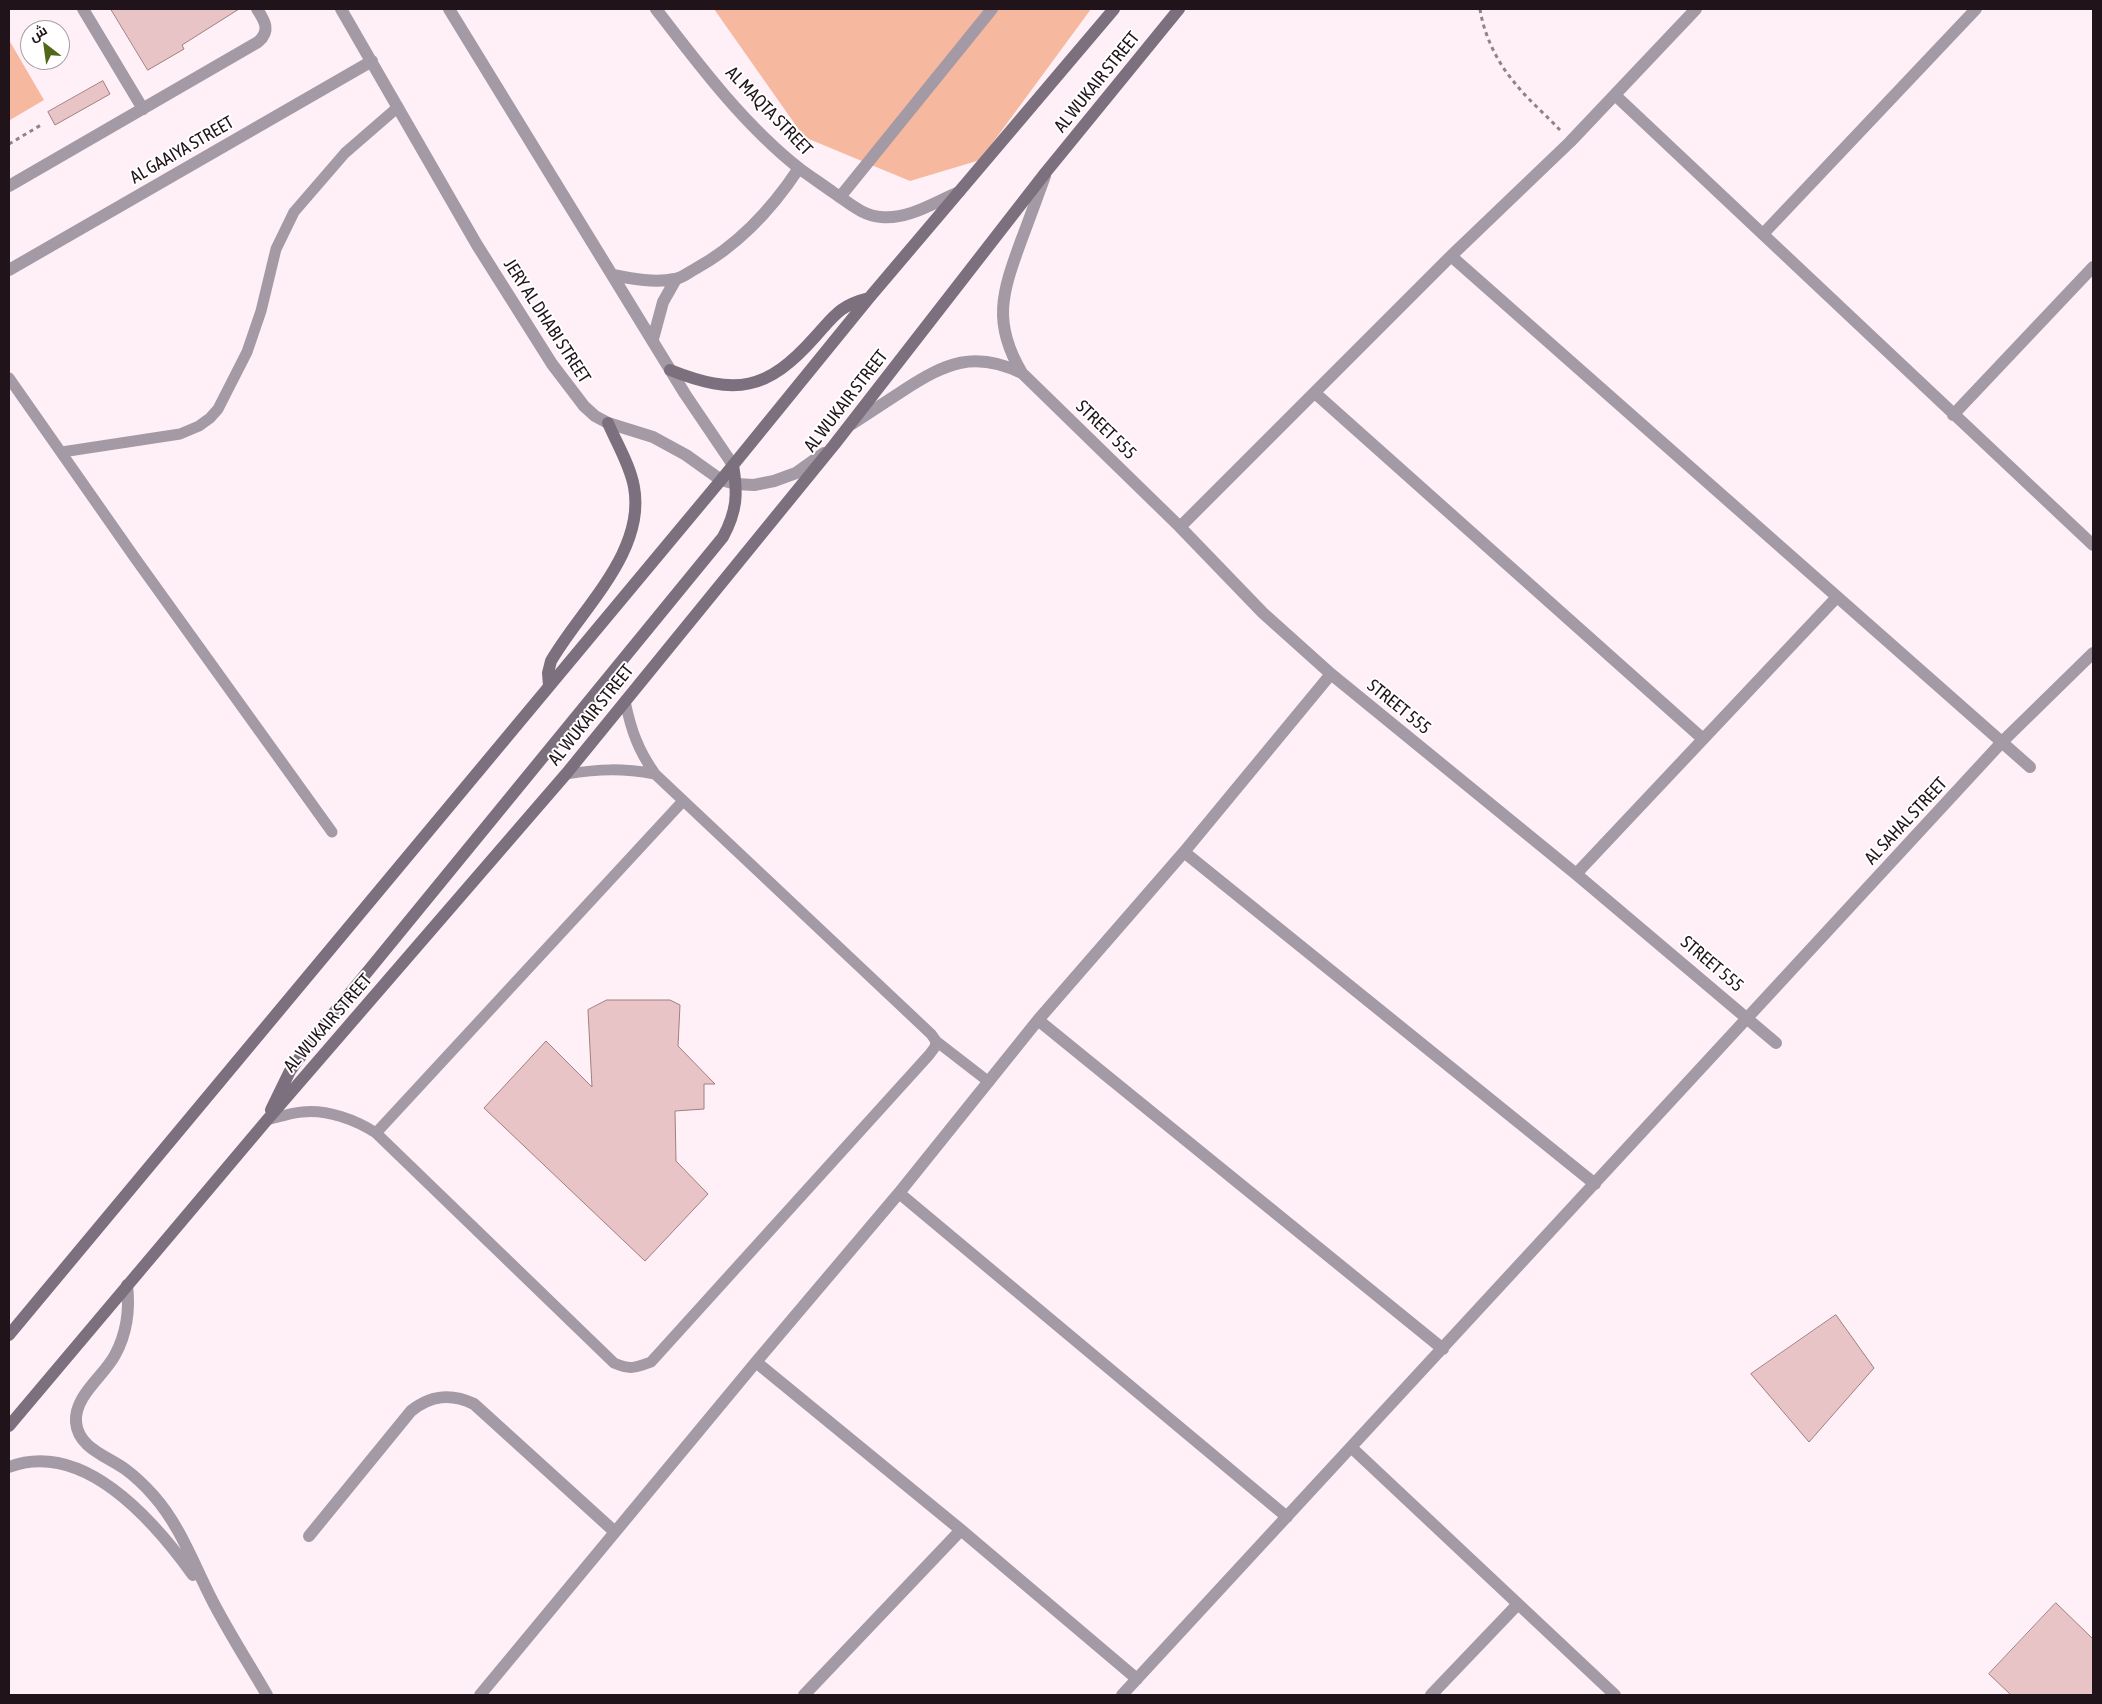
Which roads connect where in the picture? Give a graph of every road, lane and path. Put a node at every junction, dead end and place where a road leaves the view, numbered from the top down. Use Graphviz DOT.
graph roads {
  1 [pos="83,9"];
  2 [pos="257,9"];
  3 [pos="341,9"];
  4 [pos="449,9"];
  5 [pos="656,9"];
  6 [pos="992,9"];
  7 [pos="1114,9"];
  8 [pos="1179,9"];
  9 [pos="1480,9"];
  10 [pos="1696,9"];
  11 [pos="1976,9"];
  12 [pos="372,61"];
  13 [pos="1614,95"];
  14 [pos="398,108"];
  15 [pos="143,109"];
  16 [pos="41,125"];
  17 [pos="1570,142"];
  18 [pos="9,144"];
  19 [pos="799,168"];
  20 [pos="1046,172"];
  21 [pos="9,186"];
  22 [pos="959,192"];
  23 [pos="840,197"];
  24 [pos="1764,234"];
  25 [pos="1450,256"];
  26 [pos="2093,267"];
  27 [pos="9,270"];
  28 [pos="613,275"];
  29 [pos="676,279"];
  30 [pos="869,298"];
  31 [pos="653,339"];
  32 [pos="670,370"];
  33 [pos="1022,373"];
  34 [pos="9,378"];
  35 [pos="1315,393"];
  36 [pos="1953,415"];
  37 [pos="608,424"];
  38 [pos="850,425"];
  39 [pos="834,445"];
  40 [pos="62,452"];
  41 [pos="734,465"];
  42 [pos="721,480"];
  43 [pos="736,484"];
  44 [pos="1180,527"];
  45 [pos="2093,545"];
  46 [pos="1837,597"];
  47 [pos="2093,653"];
  48 [pos="1331,674"];
  49 [pos="549,686"];
  50 [pos="625,701"];
  51 [pos="1703,739"];
  52 [pos="2002,742"];
  53 [pos="2030,767"];
  54 [pos="566,774"];
  55 [pos="655,774"];
  56 [pos="683,801"];
  57 [pos="332,832"];
  58 [pos="1184,852"];
  59 [pos="1576,874"];
  60 [pos="1748,1018"];
  61 [pos="1038,1020"];
  62 [pos="936,1041"];
  63 [pos="1776,1043"];
  64 [pos="989,1082"];
  65 [pos="268,1120"];
  66 [pos="376,1133"];
  67 [pos="1595,1184"];
  68 [pos="899,1193"];
  69 [pos="127,1285"];
  70 [pos="9,1335"];
  71 [pos="1443,1349"];
  72 [pos="756,1362"];
  73 [pos="9,1426"];
  74 [pos="1352,1448"];
  75 [pos="9,1467"];
  76 [pos="1287,1517"];
  77 [pos="961,1530"];
  78 [pos="615,1532"];
  79 [pos="309,1536"];
  80 [pos="212,1601"];
  81 [pos="1518,1604"];
  82 [pos="1137,1679"];
  83 [pos="259,1682"];
  84 [pos="256,1695"];
  85 [pos="267,1695"];
  86 [pos="480,1695"];
  87 [pos="804,1695"];
  88 [pos="1122,1695"];
  89 [pos="1431,1695"];
  90 [pos="1615,1695"];
  1 -- 15 [label="street"];
  2 -- 15 [label="street"];
  3 -- 12 [label="street, JERY AL DHABI STREET"];
  4 -- 28 [label="street"];
  5 -- 19 [label="street, AL MAQTA STREET"];
  6 -- 23 [label="street"];
  7 -- 22 [label="main road, AL WUKAIR STREET"];
  8 -- 20 [label="main road, AL WUKAIR STREET"];
  9 -- 17 [label="path"];
  10 -- 13 [label="street"];
  11 -- 24 [label="street"];
  12 -- 14 [label="street, JERY AL DHABI STREET"];
  12 -- 27 [label="street, AL GAAIYA STREET"];
  13 -- 17 [label="street"];
  13 -- 24 [label="street"];
  14 -- 37 [label="street, JERY AL DHABI STREET"];
  14 -- 40 [label="lane"];
  15 -- 21 [label="street"];
  16 -- 18 [label="path"];
  17 -- 25 [label="street"];
  19 -- 23 [label="street, AL MAQTA STREET"];
  19 -- 29 [label="street"];
  20 -- 33 [label="street, STREET 555"];
  20 -- 38 [label="main road, AL WUKAIR STREET"];
  22 -- 23 [label="street, AL MAQTA STREET"];
  22 -- 30 [label="main road, AL WUKAIR STREET"];
  24 -- 36 [label="street"];
  25 -- 35 [label="street"];
  25 -- 46 [label="street"];
  26 -- 36 [label="street"];
  28 -- 29 [label="street"];
  28 -- 31 [label="street"];
  29 -- 31 [label="street"];
  30 -- 32 [label="main road"];
  30 -- 41 [label="main road, AL WUKAIR STREET"];
  31 -- 32 [label="street"];
  32 -- 41 [label="street"];
  33 -- 38 [label="street, STREET 555"];
  33 -- 44 [label="street, STREET 555"];
  34 -- 40 [label="lane"];
  35 -- 44 [label="street"];
  35 -- 51 [label="street"];
  36 -- 45 [label="street"];
  37 -- 42 [label="street, JERY AL DHABI STREET"];
  37 -- 49 [label="main road"];
  38 -- 39 [label="main road, AL WUKAIR STREET"];
  39 -- 43 [label="street, JERY AL DHABI STREET"];
  39 -- 50 [label="main road, AL WUKAIR STREET"];
  40 -- 57 [label="lane"];
  41 -- 42 [label="main road, AL WUKAIR STREET"];
  41 -- 43 [label="main road"];
  42 -- 43 [label="street, JERY AL DHABI STREET"];
  42 -- 49 [label="main road, AL WUKAIR STREET"];
  43 -- 65 [label="main road"];
  44 -- 48 [label="street, STREET 555"];
  46 -- 51 [label="street"];
  46 -- 52 [label="street"];
  47 -- 52 [label="street, AL SAHAL STREET"];
  48 -- 58 [label="street"];
  48 -- 59 [label="street, STREET 555"];
  49 -- 70 [label="main road, AL WUKAIR STREET"];
  50 -- 54 [label="main road, AL WUKAIR STREET"];
  50 -- 55 [label="lane"];
  51 -- 59 [label="street"];
  52 -- 53 [label="street"];
  52 -- 60 [label="street, AL SAHAL STREET"];
  54 -- 55 [label="lane"];
  54 -- 65 [label="main road, AL WUKAIR STREET"];
  55 -- 56 [label="lane"];
  56 -- 62 [label="lane"];
  56 -- 66 [label="lane"];
  58 -- 61 [label="street"];
  58 -- 67 [label="street"];
  59 -- 60 [label="street, STREET 555"];
  60 -- 63 [label="street, STREET 555"];
  60 -- 67 [label="street, AL SAHAL STREET"];
  61 -- 64 [label="street"];
  61 -- 71 [label="street"];
  62 -- 64 [label="lane"];
  62 -- 66 [label="lane"];
  64 -- 68 [label="street"];
  65 -- 66 [label="lane"];
  65 -- 69 [label="main road, AL WUKAIR STREET"];
  67 -- 71 [label="street, AL SAHAL STREET"];
  68 -- 72 [label="street"];
  68 -- 76 [label="street"];
  69 -- 73 [label="main road, AL WUKAIR STREET"];
  69 -- 80 [label="street"];
  71 -- 74 [label="street, AL SAHAL STREET"];
  72 -- 77 [label="street"];
  72 -- 78 [label="street"];
  74 -- 76 [label="street, AL SAHAL STREET"];
  74 -- 81 [label="street"];
  75 -- 80 [label="street"];
  76 -- 82 [label="street, AL SAHAL STREET"];
  77 -- 82 [label="street"];
  77 -- 87 [label="street"];
  78 -- 79 [label="street"];
  78 -- 86 [label="street"];
  80 -- 83 [label="street"];
  81 -- 89 [label="street"];
  81 -- 90 [label="street"];
  82 -- 88 [label="street, AL SAHAL STREET"];
  83 -- 84 [label="street"];
  83 -- 85 [label="street"];
}
